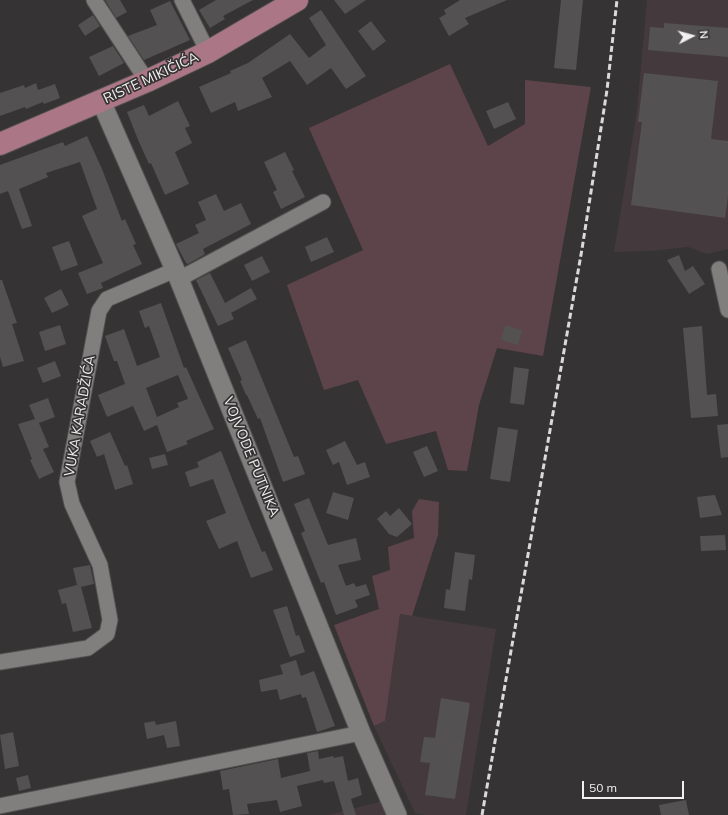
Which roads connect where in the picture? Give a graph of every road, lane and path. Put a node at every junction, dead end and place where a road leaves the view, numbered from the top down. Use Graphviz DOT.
graph roads {
  1 [pos="94,0"];
  2 [pos="182,0"];
  3 [pos="297,0"];
  4 [pos="208,52"];
  5 [pos="147,81"];
  6 [pos="100,101"];
  7 [pos="0,144"];
  8 [pos="323,202"];
  9 [pos="719,269"];
  10 [pos="177,274"];
  11 [pos="728,310"];
  12 [pos="0,662"];
  13 [pos="361,733"];
  14 [pos="0,806"];
  15 [pos="397,815"];
  1 -- 5 [label="street"];
  2 -- 4 [label="street"];
  3 -- 4 [label="main road, RISTE MIKIČIĆA"];
  4 -- 5 [label="main road, RISTE MIKIČIĆA"];
  5 -- 6 [label="main road, RISTE MIKIČIĆA"];
  6 -- 7 [label="main road, RISTE MIKIČIĆA"];
  6 -- 10 [label="street, VOJVODE PUTNIKA"];
  8 -- 10 [label="street, VUKA KARADŽIĆA"];
  9 -- 11 [label="street"];
  10 -- 12 [label="street, VUKA KARADŽIĆA"];
  10 -- 13 [label="street, VOJVODE PUTNIKA"];
  13 -- 14 [label="street"];
  13 -- 15 [label="street, VOJVODE PUTNIKA"];
}
